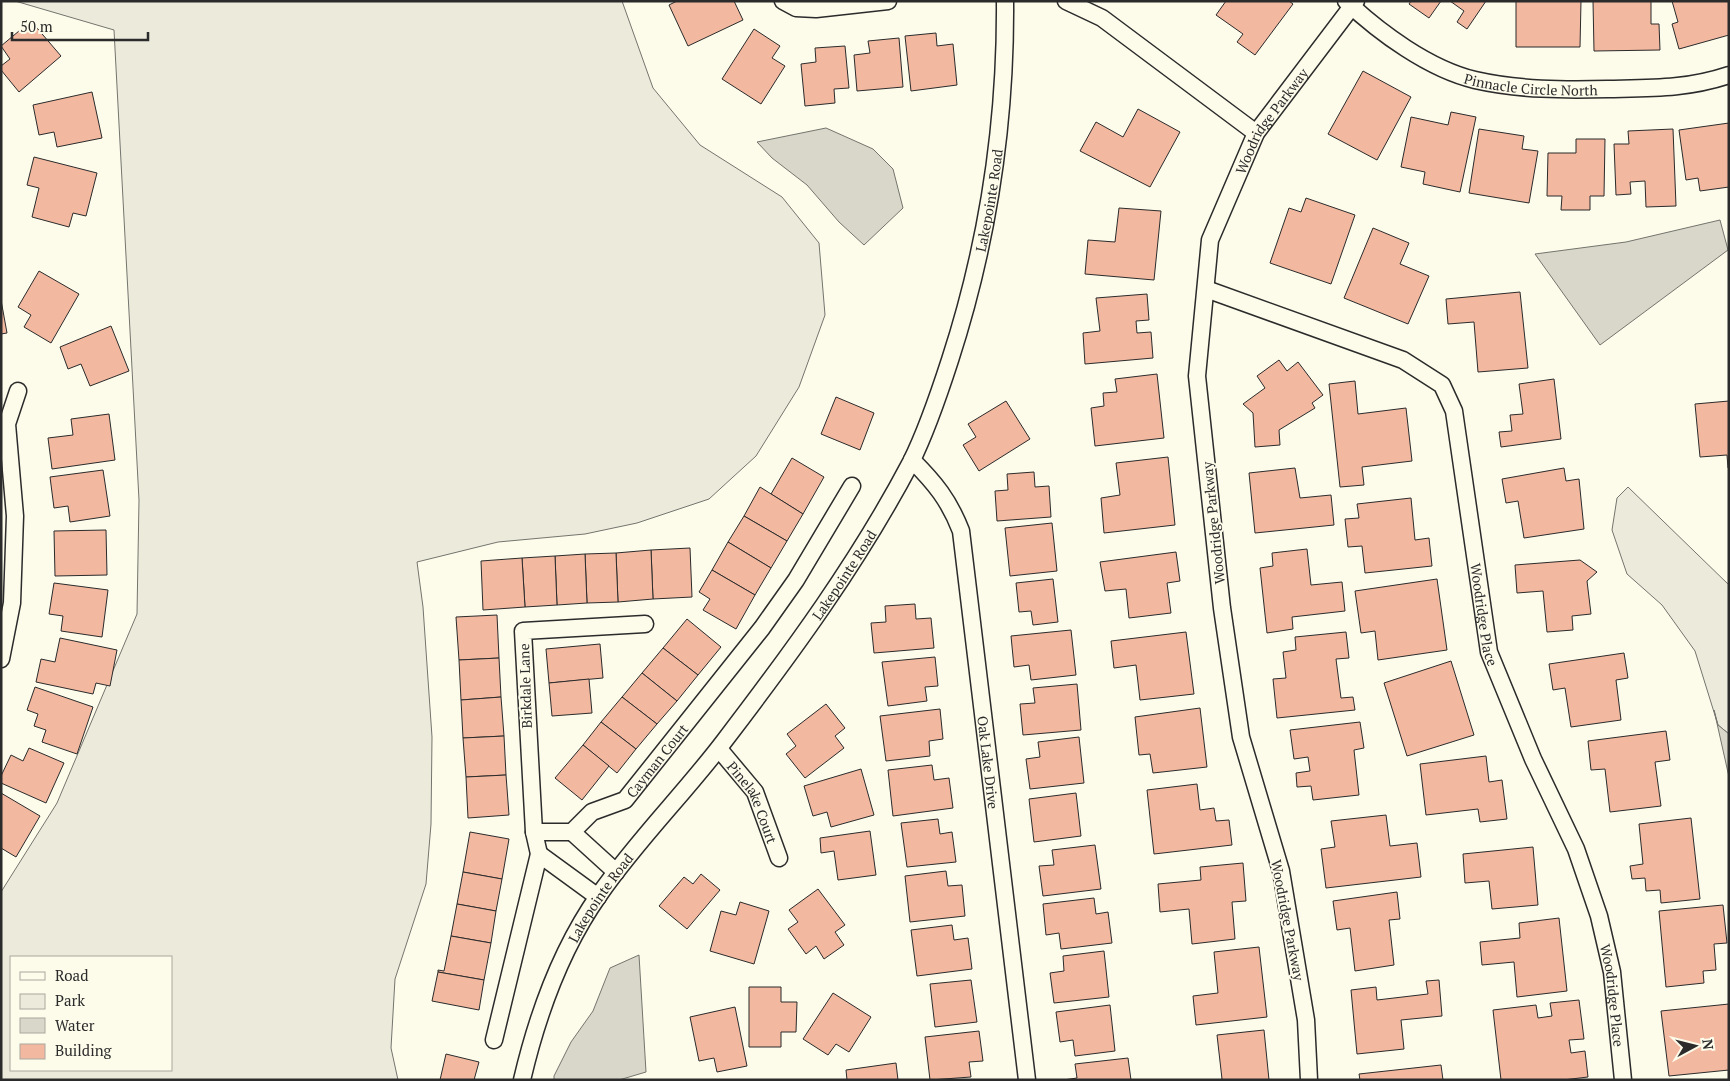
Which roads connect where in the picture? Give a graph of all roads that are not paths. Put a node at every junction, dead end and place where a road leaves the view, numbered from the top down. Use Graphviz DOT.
graph roads {
  1 [pos="783,1"];
  2 [pos="888,1"];
  3 [pos="1005,1"];
  4 [pos="1066,1"];
  5 [pos="1351,3"];
  6 [pos="1729,75"];
  7 [pos="1256,133"];
  8 [pos="1206,290"];
  9 [pos="18,391"];
  10 [pos="912,460"];
  11 [pos="852,486"];
  12 [pos="8,558"];
  13 [pos="645,624"];
  14 [pos="1,659"];
  15 [pos="719,749"];
  16 [pos="534,832"];
  17 [pos="572,832"];
  18 [pos="539,854"];
  19 [pos="779,858"];
  20 [pos="616,872"];
  21 [pos="598,897"];
  22 [pos="494,1040"];
  23 [pos="522,1080"];
  24 [pos="1027,1080"];
  25 [pos="1309,1080"];
  26 [pos="1623,1080"];
  1 -- 2 [label="street"];
  3 -- 10 [label="street, Lakepointe Road"];
  4 -- 7 [label="street"];
  5 -- 6 [label="street, Pinnacle Circle North"];
  5 -- 7 [label="street, Woodridge Parkway"];
  7 -- 8 [label="street, Woodridge Parkway"];
  8 -- 25 [label="street, Woodridge Parkway"];
  8 -- 26 [label="street, Woodridge Place"];
  9 -- 12 [label="street"];
  10 -- 15 [label="street, Lakepointe Road"];
  10 -- 24 [label="street, Oak Lake Drive"];
  11 -- 17 [label="street, Cayman Court"];
  12 -- 14 [label="street"];
  13 -- 16 [label="street, Birkdale Lane"];
  15 -- 19 [label="street, Pinelake Court"];
  15 -- 20 [label="street, Lakepointe Road"];
  16 -- 17 [label="street"];
  16 -- 18 [label="street"];
  17 -- 20 [label="street"];
  18 -- 21 [label="street"];
  18 -- 22 [label="street"];
  20 -- 21 [label="street, Lakepointe Road"];
  21 -- 23 [label="street, Lakepointe Road"];
}
